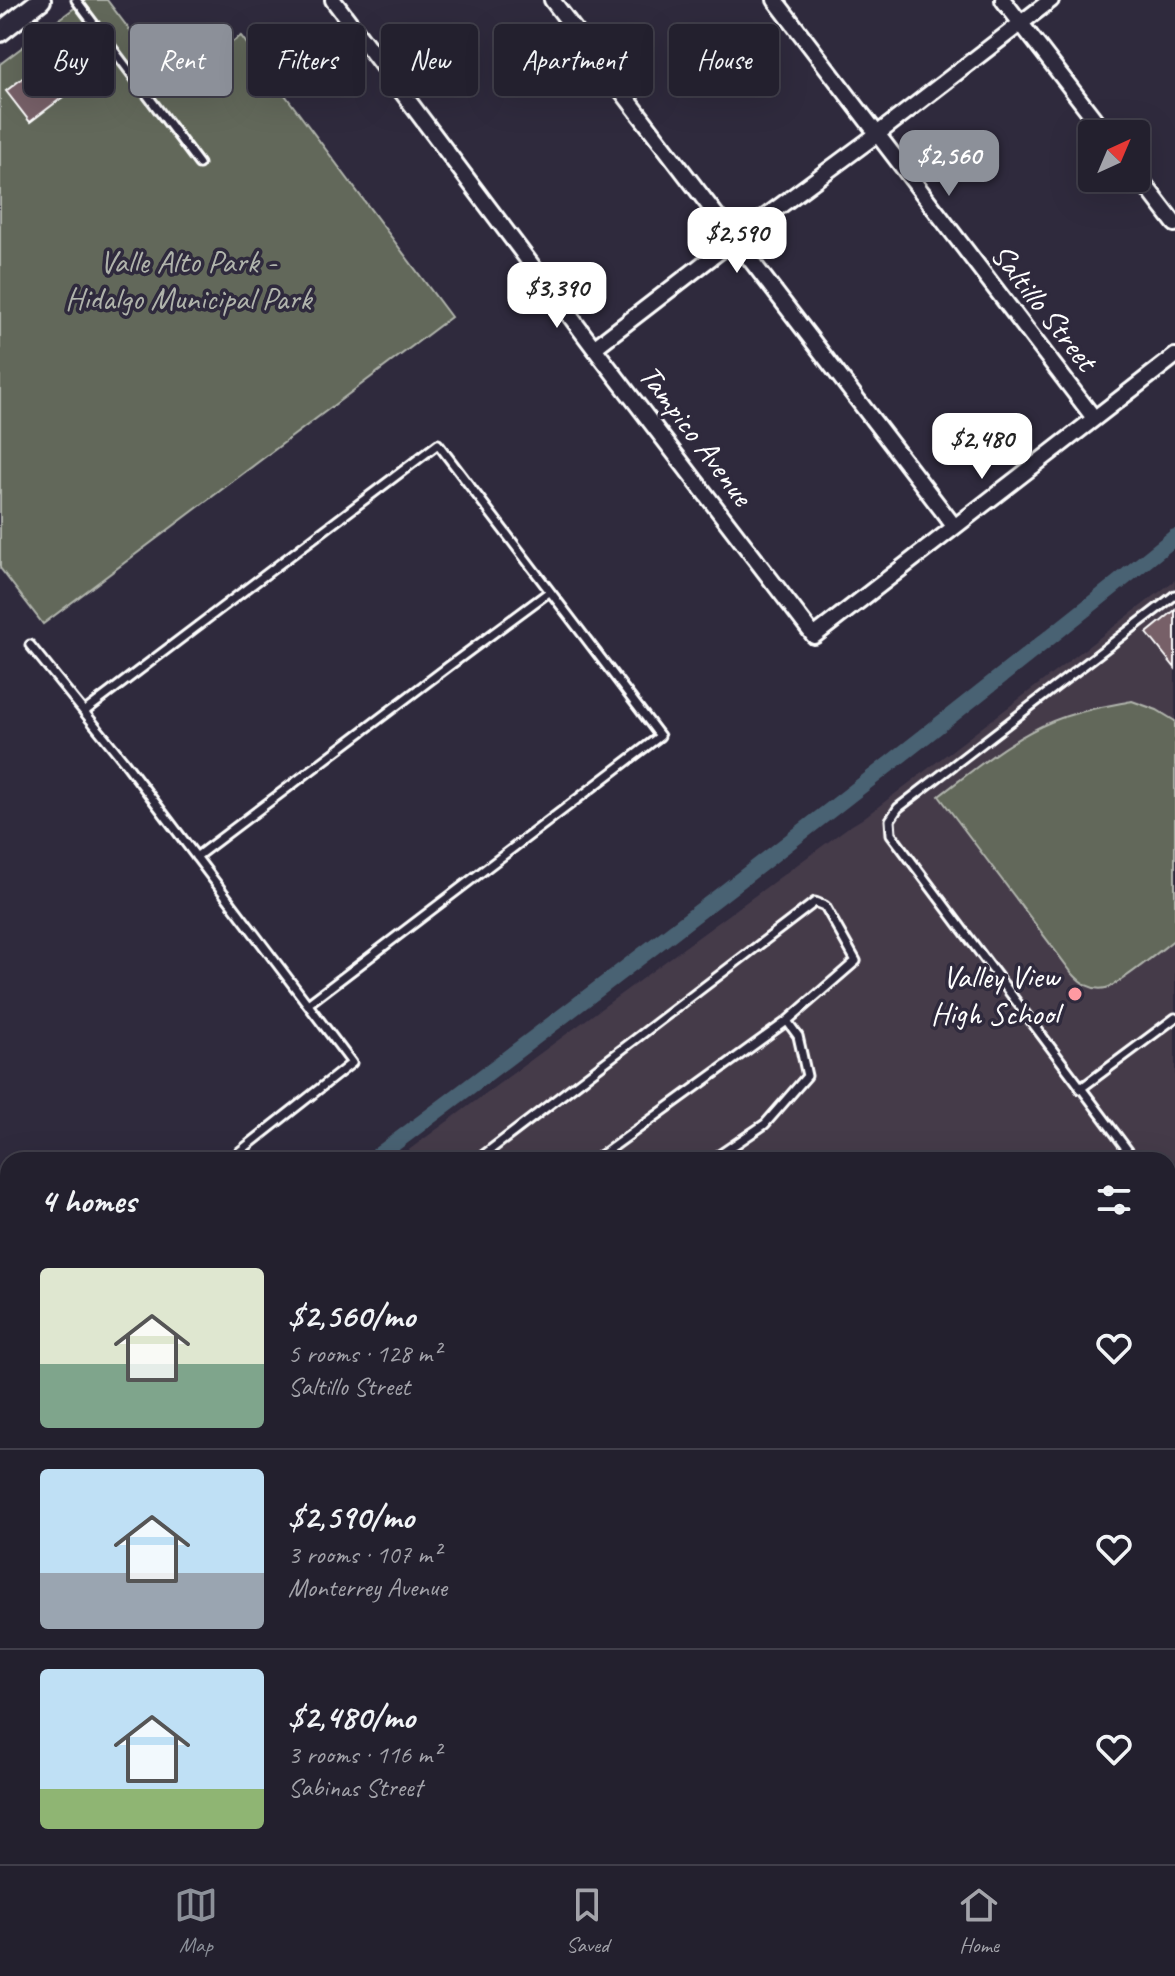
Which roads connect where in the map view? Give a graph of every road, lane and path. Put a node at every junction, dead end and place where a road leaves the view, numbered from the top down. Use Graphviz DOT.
graph roads {
  1 [pos="41,0"];
  2 [pos="76,0"];
  3 [pos="333,0"];
  4 [pos="552,0"];
  5 [pos="775,0"];
  6 [pos="1003,0"];
  7 [pos="1051,0"];
  8 [pos="1020,23"];
  9 [pos="0,32"];
  10 [pos="1095,120"];
  11 [pos="876,135"];
  12 [pos="199,164"];
  13 [pos="1150,191"];
  14 [pos="1175,224"];
  15 [pos="734,240"];
  16 [pos="594,348"];
  17 [pos="1175,356"];
  18 [pos="1094,418"];
  19 [pos="954,526"];
  20 [pos="549,592"];
  21 [pos="1175,595"];
  22 [pos="30,645"];
  23 [pos="84,712"];
  24 [pos="196,857"];
  25 [pos="308,1004"];
  26 [pos="1175,1018"];
  27 [pos="787,1021"];
  28 [pos="1080,1089"];
  29 [pos="239,1152"];
  30 [pos="487,1152"];
  31 [pos="606,1152"];
  32 [pos="724,1152"];
  33 [pos="1129,1152"];
  1 -- 9 [label="street"];
  2 -- 12 [label="lane"];
  3 -- 16 [label="street, Tampico Avenue"];
  4 -- 15 [label="street"];
  5 -- 11 [label="street, Saltillo Street"];
  6 -- 8 [label="street"];
  7 -- 8 [label="street"];
  8 -- 10 [label="street"];
  8 -- 11 [label="street"];
  11 -- 15 [label="street"];
  11 -- 18 [label="street, Saltillo Street"];
  13 -- 14 [label="street"];
  15 -- 16 [label="street"];
  15 -- 19 [label="street"];
  16 -- 19 [label="street, Tampico Avenue"];
  17 -- 18 [label="street"];
  18 -- 19 [label="street"];
  20 -- 23 [label="lane"];
  20 -- 24 [label="lane"];
  20 -- 25 [label="lane"];
  21 -- 28 [label="lane"];
  22 -- 23 [label="lane"];
  23 -- 24 [label="lane"];
  24 -- 25 [label="lane"];
  25 -- 29 [label="lane"];
  26 -- 28 [label="lane"];
  27 -- 30 [label="lane"];
  27 -- 31 [label="lane"];
  27 -- 32 [label="lane"];
  28 -- 33 [label="lane"];
}
